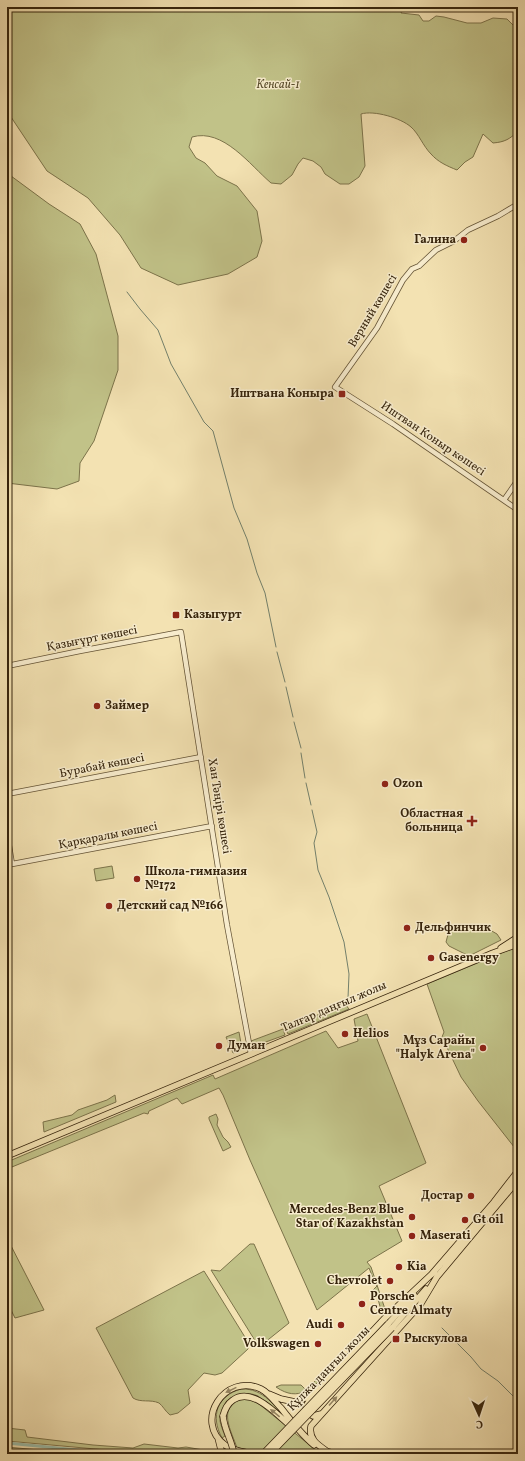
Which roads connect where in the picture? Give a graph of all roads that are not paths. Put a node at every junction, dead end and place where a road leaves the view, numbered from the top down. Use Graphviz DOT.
graph roads {
  1 [pos="518,204"];
  2 [pos="335,387"];
  3 [pos="518,480"];
  4 [pos="504,500"];
  5 [pos="518,510"];
  6 [pos="182,632"];
  7 [pos="7,666"];
  8 [pos="201,757"];
  9 [pos="7,794"];
  10 [pos="212,826"];
  11 [pos="7,833"];
  12 [pos="10,865"];
  13 [pos="518,937"];
  14 [pos="518,944"];
  15 [pos="493,953"];
  16 [pos="251,1054"];
  17 [pos="7,1156"];
  18 [pos="518,1171"];
  19 [pos="518,1180"];
  20 [pos="436,1274"];
  21 [pos="390,1326"];
  22 [pos="267,1393"];
  23 [pos="314,1395"];
  24 [pos="324,1411"];
  25 [pos="216,1434"];
  26 [pos="306,1438"];
  27 [pos="328,1452"];
  28 [pos="222,1454"];
  29 [pos="234,1454"];
  30 [pos="254,1454"];
  31 [pos="263,1454"];
  32 [pos="270,1454"];
  33 [pos="336,1454"];
  1 -- 2 [label="street, Верный көшесі"];
  2 -- 4 [label="street, Иштван Коныр көшесі"];
  3 -- 4 [label="street"];
  4 -- 5 [label="street, Иштван Коныр көшесі"];
  6 -- 7 [label="street, Қазығұрт көшесі"];
  6 -- 8 [label="street, Хан Тәңірі көшесі"];
  8 -- 9 [label="street, Бурабай көшесі"];
  8 -- 10 [label="street, Хан Тәңірі көшесі"];
  10 -- 12 [label="street, Қарқаралы көшесі"];
  10 -- 16 [label="street, Хан Тәңірі көшесі"];
  11 -- 12 [label="street"];
  13 -- 15 [label="main road"];
  14 -- 15 [label="main road"];
  15 -- 16 [label="main road, Талғар даңғыл жолы"];
  16 -- 17 [label="main road, Талғар даңғыл жолы"];
  18 -- 20 [label="main road, Құлжа даңғыл жолы"];
  19 -- 20 [label="main road, Құлжа даңғыл жолы"];
  20 -- 21 [label="main road, Құлжа даңғыл жолы"];
  20 -- 23 [label="main road"];
  24 -- 20 [label="main road, one-way"];
  21 -- 31 [label="main road, Құлжа даңғыл жолы, bridge"];
  21 -- 32 [label="main road, Құлжа даңғыл жолы, bridge"];
  22 -- 23 [label="main road"];
  22 -- 25 [label="main road, one-way"];
  22 -- 26 [label="main road"];
  23 -- 24 [label="main road"];
  24 -- 27 [label="main road"];
  25 -- 28 [label="main road"];
  25 -- 30 [label="main road"];
  26 -- 27 [label="main road"];
  26 -- 29 [label="main road, one-way, bridge"];
  27 -- 33 [label="main road"];
}
